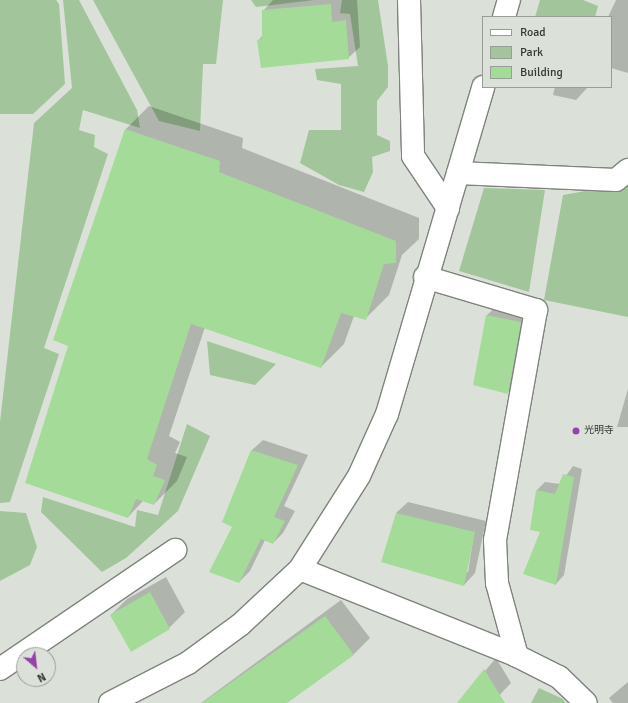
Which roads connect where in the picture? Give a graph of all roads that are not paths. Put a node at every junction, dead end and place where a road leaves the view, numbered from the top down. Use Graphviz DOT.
graph roads {
  1 [pos="409,0"];
  2 [pos="509,0"];
  3 [pos="504,16"];
  4 [pos="483,88"];
  5 [pos="628,170"];
  6 [pos="458,173"];
  7 [pos="448,208"];
  8 [pos="425,277"];
  9 [pos="175,550"];
  10 [pos="300,569"];
  11 [pos="516,656"];
  12 [pos="0,669"];
  13 [pos="110,703"];
  14 [pos="586,703"];
  1 -- 7 [label="street"];
  2 -- 3 [label="street"];
  4 -- 6 [label="street"];
  5 -- 6 [label="street"];
  6 -- 7 [label="street"];
  7 -- 8 [label="street"];
  8 -- 10 [label="street"];
  8 -- 11 [label="street"];
  9 -- 12 [label="street"];
  10 -- 11 [label="street"];
  10 -- 13 [label="street"];
  11 -- 14 [label="street"];
}
